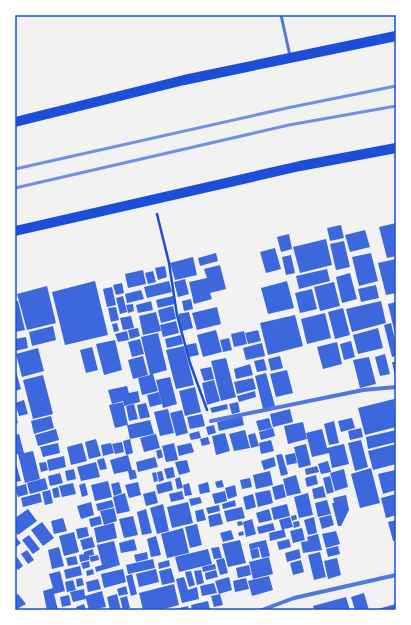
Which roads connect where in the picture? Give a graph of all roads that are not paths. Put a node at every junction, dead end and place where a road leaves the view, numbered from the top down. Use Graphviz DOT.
graph roads {
  1 [pos="281,15"];
  2 [pos="396,36"];
  3 [pos="290,57"];
  4 [pos="15,122"];
  5 [pos="396,148"];
  6 [pos="15,231"];
  7 [pos="396,387"];
  8 [pos="211,421"];
  9 [pos="396,576"];
  10 [pos="262,610"];
  1 -- 3 [label="lane"];
  2 -- 3 [label="main road"];
  3 -- 4 [label="main road"];
  5 -- 6 [label="main road"];
  7 -- 8 [label="street"];
  9 -- 10 [label="street"];
}
